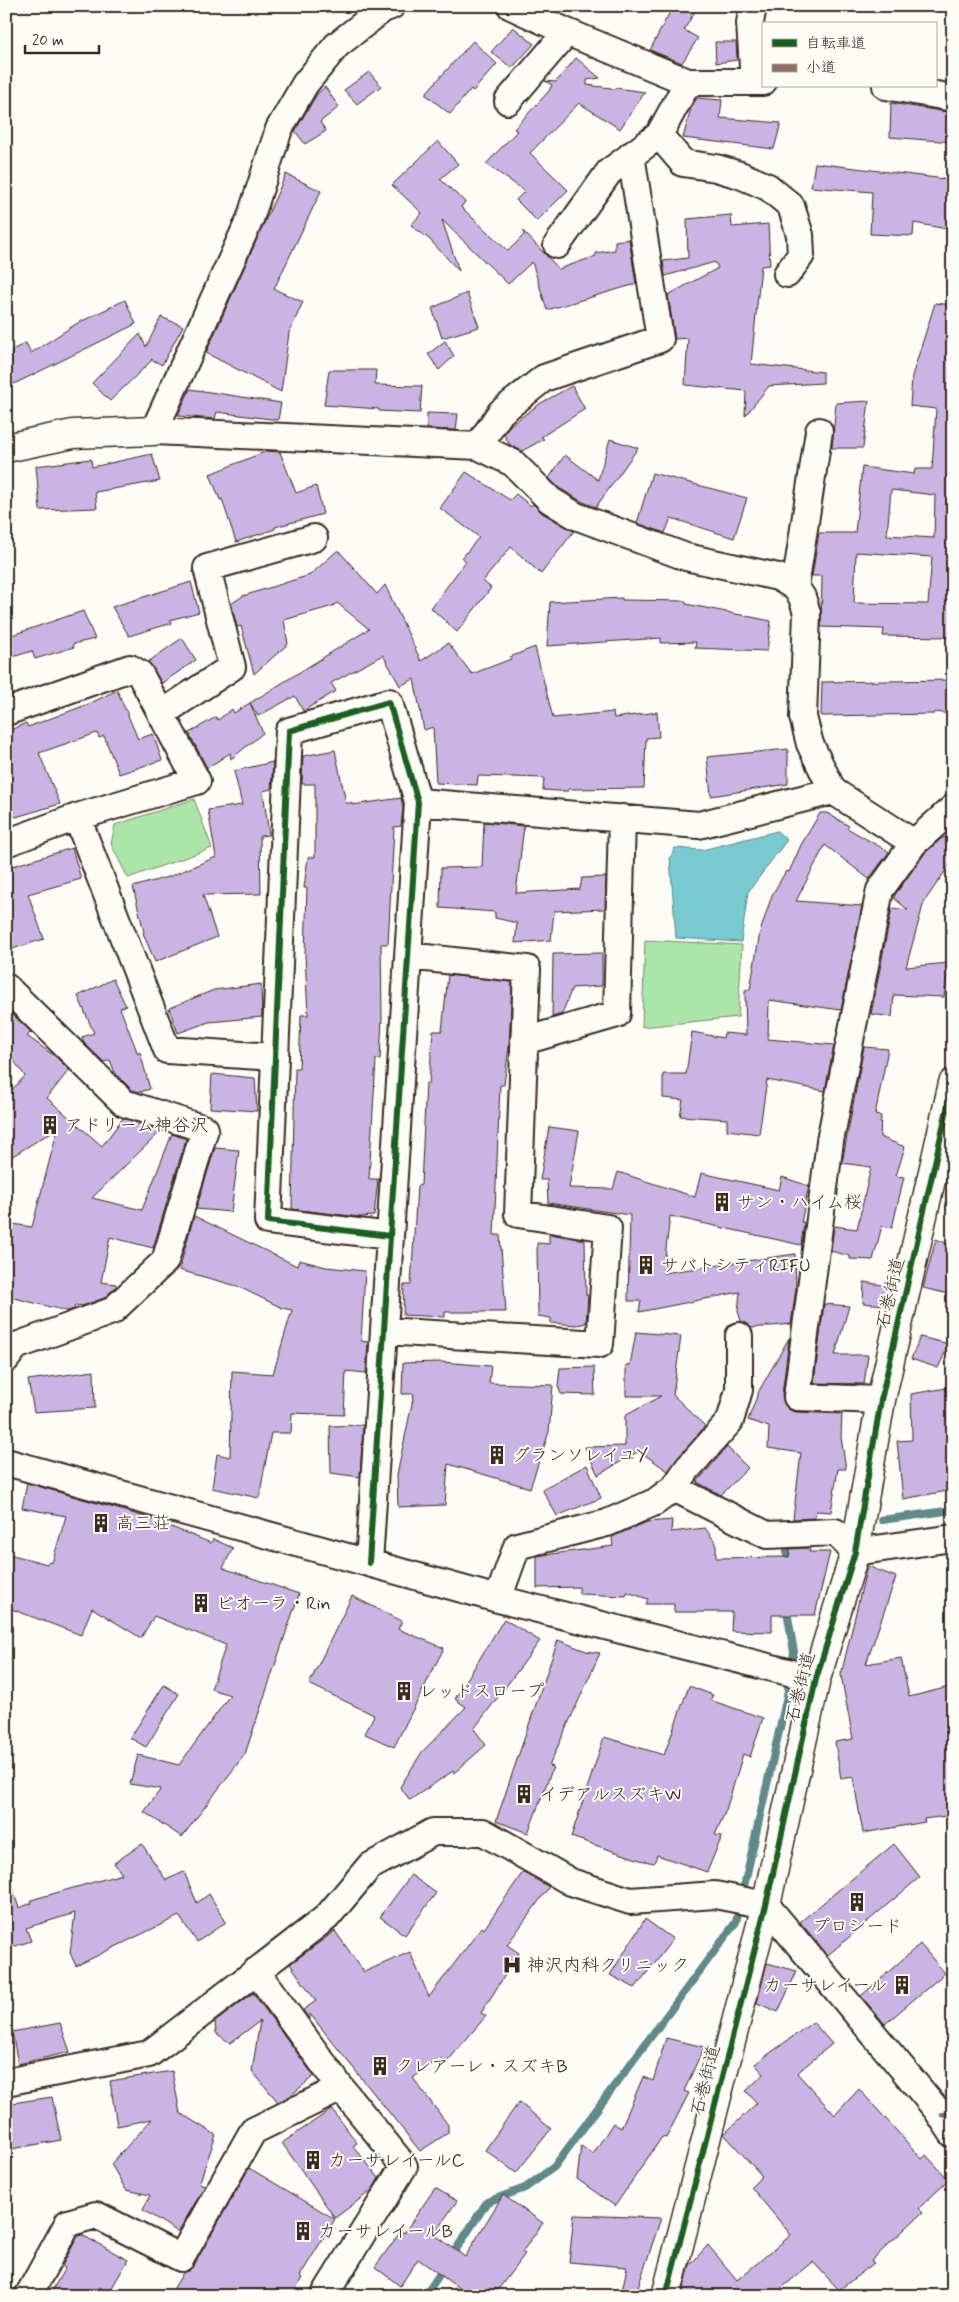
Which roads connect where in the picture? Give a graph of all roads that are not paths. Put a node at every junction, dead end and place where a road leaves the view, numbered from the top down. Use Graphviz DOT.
graph roads {
  1 [pos="390,6"];
  2 [pos="511,6"];
  3 [pos="753,6"];
  4 [pos="567,32"];
  5 [pos="688,82"];
  6 [pos="759,82"];
  7 [pos="897,88"];
  8 [pos="953,98"];
  9 [pos="508,101"];
  10 [pos="659,135"];
  11 [pos="631,155"];
  12 [pos="557,245"];
  13 [pos="787,274"];
  14 [pos="154,431"];
  15 [pos="819,431"];
  16 [pos="478,446"];
  17 [pos="6,448"];
  18 [pos="314,538"];
  19 [pos="795,587"];
  20 [pos="6,712"];
  21 [pos="161,714"];
  22 [pos="832,791"];
  23 [pos="418,802"];
  24 [pos="953,808"];
  25 [pos="77,817"];
  26 [pos="622,818"];
  27 [pos="6,843"];
  28 [pos="914,843"];
  29 [pos="408,956"];
  30 [pos="6,987"];
  31 [pos="524,1042"];
  32 [pos="275,1057"];
  33 [pos="953,1083"];
  34 [pos="390,1236"];
  35 [pos="384,1331"];
  36 [pos="739,1336"];
  37 [pos="6,1359"];
  38 [pos="881,1400"];
  39 [pos="6,1462"];
  40 [pos="674,1488"];
  41 [pos="953,1538"];
  42 [pos="855,1552"];
  43 [pos="369,1563"];
  44 [pos="498,1599"];
  45 [pos="812,1678"];
  46 [pos="761,1904"];
  47 [pos="256,1971"];
  48 [pos="6,2082"];
  49 [pos="341,2088"];
  50 [pos="953,2134"];
  51 [pos="28,2296"];
  52 [pos="324,2296"];
  53 [pos="666,2296"];
  1 -- 14 [label="street"];
  2 -- 4 [label="street"];
  3 -- 6 [label="street"];
  4 -- 5 [label="street"];
  4 -- 9 [label="street"];
  5 -- 6 [label="street"];
  5 -- 10 [label="street"];
  7 -- 8 [label="street"];
  10 -- 11 [label="street"];
  10 -- 13 [label="street"];
  11 -- 12 [label="street"];
  11 -- 16 [label="street"];
  14 -- 16 [label="street"];
  14 -- 17 [label="street"];
  15 -- 19 [label="street"];
  16 -- 19 [label="street"];
  18 -- 21 [label="street"];
  19 -- 22 [label="street"];
  20 -- 21 [label="street"];
  21 -- 25 [label="street"];
  22 -- 26 [label="street"];
  22 -- 28 [label="street"];
  23 -- 26 [label="street"];
  23 -- 29 [label="street"];
  23 -- 32 [label="street"];
  24 -- 28 [label="street"];
  25 -- 27 [label="street"];
  25 -- 32 [label="street"];
  26 -- 31 [label="street"];
  28 -- 38 [label="street"];
  29 -- 31 [label="street"];
  29 -- 34 [label="street"];
  30 -- 37 [label="street"];
  31 -- 35 [label="street"];
  32 -- 34 [label="street"];
  33 -- 38 [label="street, 石巻街道"];
  34 -- 35 [label="street"];
  35 -- 43 [label="street"];
  36 -- 40 [label="street"];
  38 -- 42 [label="street, 石巻街道"];
  39 -- 43 [label="street"];
  40 -- 42 [label="street"];
  40 -- 44 [label="street"];
  41 -- 42 [label="street"];
  42 -- 45 [label="street, 石巻街道"];
  43 -- 44 [label="street"];
  44 -- 45 [label="street"];
  45 -- 46 [label="street, 石巻街道"];
  46 -- 47 [label="street"];
  46 -- 50 [label="street"];
  46 -- 53 [label="street, 石巻街道"];
  47 -- 48 [label="street"];
  47 -- 49 [label="street"];
  49 -- 51 [label="street"];
  49 -- 52 [label="street"];
}
